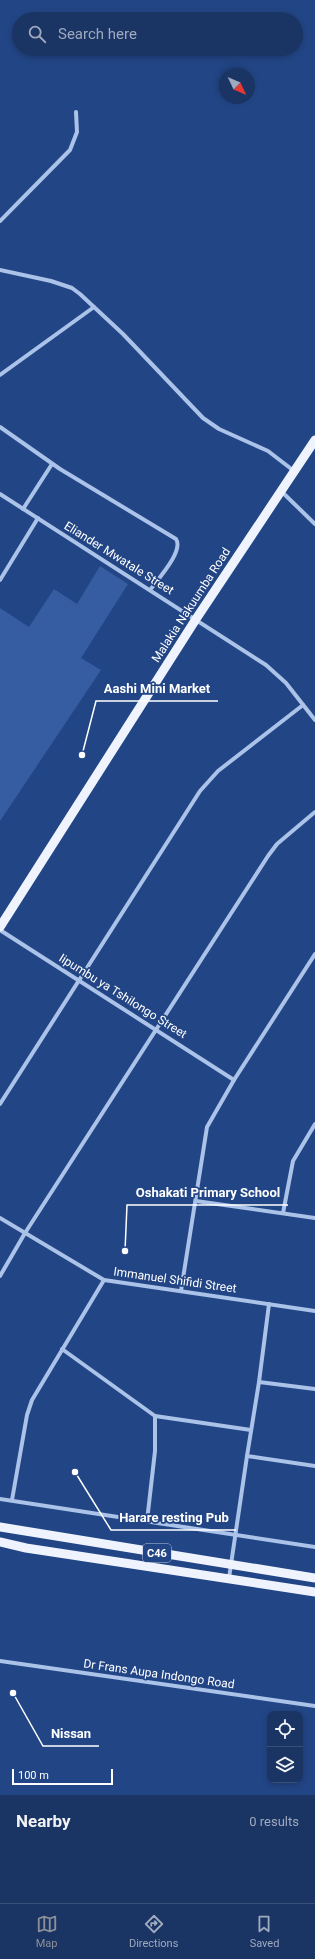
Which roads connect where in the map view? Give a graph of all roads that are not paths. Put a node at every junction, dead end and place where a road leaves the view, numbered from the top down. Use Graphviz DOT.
graph roads {
  1 [pos="76,112"];
  2 [pos="0,221"];
  3 [pos="0,270"];
  4 [pos="94,307"];
  5 [pos="0,375"];
  6 [pos="0,427"];
  7 [pos="315,440"];
  8 [pos="52,464"];
  9 [pos="294,471"];
  10 [pos="281,491"];
  11 [pos="0,494"];
  12 [pos="23,509"];
  13 [pos="38,518"];
  14 [pos="315,524"];
  15 [pos="0,580"];
  16 [pos="150,590"];
  17 [pos="196,619"];
  18 [pos="303,705"];
  19 [pos="315,720"];
  20 [pos="315,812"];
  21 [pos="0,927"];
  22 [pos="0,930"];
  23 [pos="315,954"];
  24 [pos="79,980"];
  25 [pos="157,1030"];
  26 [pos="234,1080"];
  27 [pos="0,1104"];
  28 [pos="315,1124"];
  29 [pos="196,1201"];
  30 [pos="284,1213"];
  31 [pos="0,1218"];
  32 [pos="315,1218"];
  33 [pos="25,1233"];
  34 [pos="0,1276"];
  35 [pos="104,1280"];
  36 [pos="181,1291"];
  37 [pos="269,1304"];
  38 [pos="315,1311"];
  39 [pos="62,1349"];
  40 [pos="259,1382"];
  41 [pos="315,1389"];
  42 [pos="155,1416"];
  43 [pos="251,1430"];
  44 [pos="247,1456"];
  45 [pos="315,1466"];
  46 [pos="0,1499"];
  47 [pos="12,1500"];
  48 [pos="147,1521"];
  49 [pos="0,1527"];
  50 [pos="234,1534"];
  51 [pos="0,1542"];
  52 [pos="315,1547"];
  53 [pos="231,1565"];
  54 [pos="315,1578"];
  55 [pos="229,1579"];
  56 [pos="315,1592"];
  57 [pos="0,1661"];
  58 [pos="315,1706"];
  1 -- 2 [label="street"];
  3 -- 4 [label="street"];
  4 -- 5 [label="street"];
  4 -- 9 [label="street"];
  6 -- 8 [label="street"];
  7 -- 9 [label="main road, Malakia Nakuumba Road"];
  8 -- 12 [label="street"];
  8 -- 16 [label="street"];
  9 -- 10 [label="main road, Malakia Nakuumba Road"];
  10 -- 14 [label="street"];
  10 -- 17 [label="main road, Malakia Nakuumba Road"];
  11 -- 12 [label="street, Eliander Mwatale Street"];
  12 -- 13 [label="street, Eliander Mwatale Street"];
  13 -- 15 [label="street"];
  13 -- 16 [label="street, Eliander Mwatale Street"];
  16 -- 17 [label="street, Eliander Mwatale Street"];
  17 -- 18 [label="street, Eliander Mwatale Street"];
  17 -- 21 [label="main road, Malakia Nakuumba Road"];
  18 -- 19 [label="street, Eliander Mwatale Street"];
  18 -- 24 [label="street"];
  20 -- 25 [label="street"];
  22 -- 24 [label="street, Iipumbu ya Tshilongo Street"];
  23 -- 26 [label="street"];
  24 -- 25 [label="street, Iipumbu ya Tshilongo Street"];
  24 -- 27 [label="street"];
  25 -- 26 [label="street, Iipumbu ya Tshilongo Street"];
  25 -- 33 [label="street"];
  26 -- 29 [label="street"];
  28 -- 30 [label="street"];
  29 -- 30 [label="street"];
  29 -- 36 [label="street"];
  30 -- 32 [label="street"];
  31 -- 33 [label="street, Immanuel Shifidi Street"];
  33 -- 34 [label="street"];
  33 -- 35 [label="street, Immanuel Shifidi Street"];
  35 -- 36 [label="street, Immanuel Shifidi Street"];
  35 -- 39 [label="street"];
  36 -- 37 [label="street, Immanuel Shifidi Street"];
  37 -- 38 [label="street, Immanuel Shifidi Street"];
  37 -- 40 [label="street"];
  39 -- 42 [label="street"];
  39 -- 47 [label="street"];
  40 -- 41 [label="street"];
  40 -- 43 [label="street"];
  42 -- 43 [label="street"];
  42 -- 48 [label="street"];
  43 -- 44 [label="street"];
  44 -- 45 [label="street"];
  44 -- 50 [label="street"];
  46 -- 47 [label="street"];
  47 -- 48 [label="street"];
  48 -- 50 [label="street"];
  49 -- 53 [label="main road, C46"];
  50 -- 52 [label="street"];
  50 -- 53 [label="street"];
  51 -- 55 [label="main road, C46"];
  53 -- 54 [label="main road, C46"];
  53 -- 55 [label="street"];
  55 -- 56 [label="main road, C46"];
  57 -- 58 [label="street, Dr Frans Aupa Indongo Road"];
}
